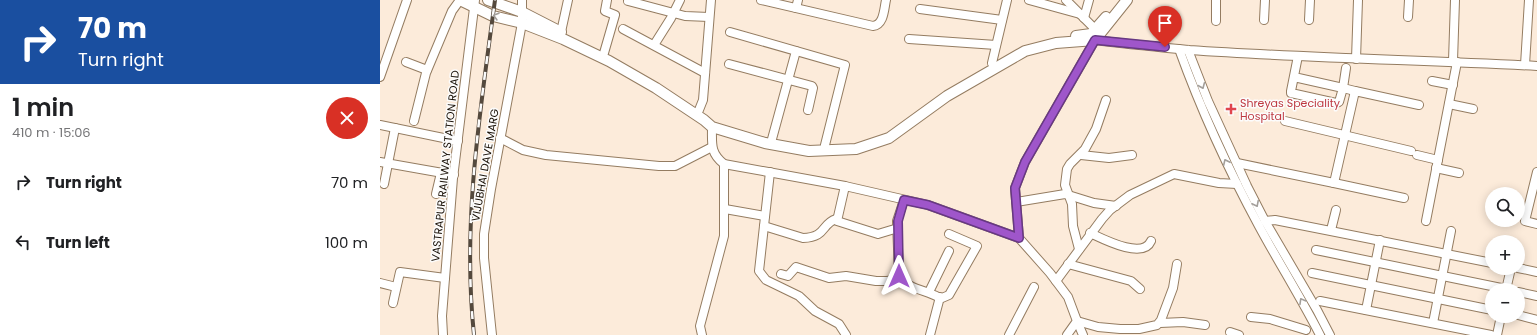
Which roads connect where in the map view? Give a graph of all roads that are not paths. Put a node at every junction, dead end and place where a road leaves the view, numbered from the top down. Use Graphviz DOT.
graph roads {
  1 [pos="407,0"];
  2 [pos="460,0"];
  3 [pos="488,0"];
  4 [pos="522,0"];
  5 [pos="568,0"];
  6 [pos="607,0"];
  7 [pos="680,0"];
  8 [pos="711,0"];
  9 [pos="761,0"];
  10 [pos="886,0"];
  11 [pos="1007,0"];
  12 [pos="1029,0"];
  13 [pos="1088,0"];
  14 [pos="1122,0"];
  15 [pos="1128,0"];
  16 [pos="1216,0"];
  17 [pos="1265,0"];
  18 [pos="1310,0"];
  19 [pos="1358,0"];
  20 [pos="1409,0"];
  21 [pos="1455,0"];
  22 [pos="1529,0"];
  23 [pos="628,1"];
  24 [pos="1068,1"];
  25 [pos="474,4"];
  26 [pos="797,4"];
  27 [pos="920,9"];
  28 [pos="522,12"];
  29 [pos="673,13"];
  30 [pos="1082,16"];
  31 [pos="709,17"];
  32 [pos="1408,17"];
  33 [pos="1002,20"];
  34 [pos="1264,20"];
  35 [pos="1309,20"];
  36 [pos="1216,21"];
  37 [pos="522,23"];
  38 [pos="623,29"];
  39 [pos="561,32"];
  40 [pos="730,32"];
  41 [pos="1094,34"];
  42 [pos="908,39"];
  43 [pos="654,45"];
  44 [pos="996,45"];
  45 [pos="1179,49"];
  46 [pos="1188,50"];
  47 [pos="796,51"];
  48 [pos="604,54"];
  49 [pos="384,55"];
  50 [pos="1298,56"];
  51 [pos="1356,59"];
  52 [pos="406,62"];
  53 [pos="1455,62"];
  54 [pos="992,63"];
  55 [pos="729,64"];
  56 [pos="1525,65"];
  57 [pos="1537,66"];
  58 [pos="1346,68"];
  59 [pos="427,70"];
  60 [pos="705,73"];
  61 [pos="380,77"];
  62 [pos="1294,77"];
  63 [pos="788,80"];
  64 [pos="1432,80"];
  65 [pos="1452,85"];
  66 [pos="1343,88"];
  67 [pos="1355,91"];
  68 [pos="1106,100"];
  69 [pos="1449,104"];
  70 [pos="1419,105"];
  71 [pos="1473,109"];
  72 [pos="808,110"];
  73 [pos="697,112"];
  74 [pos="414,121"];
  75 [pos="1285,121"];
  76 [pos="380,125"];
  77 [pos="712,127"];
  78 [pos="395,128"];
  79 [pos="1346,135"];
  80 [pos="500,138"];
  81 [pos="772,139"];
  82 [pos="458,140"];
  83 [pos="825,145"];
  84 [pos="712,147"];
  85 [pos="1081,155"];
  86 [pos="1132,155"];
  87 [pos="384,163"];
  88 [pos="724,164"];
  89 [pos="1236,164"];
  90 [pos="1437,164"];
  91 [pos="770,172"];
  92 [pos="1537,172"];
  93 [pos="441,173"];
  94 [pos="1459,173"];
  95 [pos="454,175"];
  96 [pos="1334,183"];
  97 [pos="384,184"];
  98 [pos="1237,184"];
  99 [pos="845,186"];
  100 [pos="436,194"];
  101 [pos="1069,195"];
  102 [pos="1404,198"];
  103 [pos="904,200"];
  104 [pos="1016,202"];
  105 [pos="1116,206"];
  106 [pos="724,209"];
  107 [pos="1336,210"];
  108 [pos="765,216"];
  109 [pos="836,219"];
  110 [pos="1265,221"];
  111 [pos="1426,221"];
  112 [pos="1537,224"];
  113 [pos="764,226"];
  114 [pos="898,228"];
  115 [pos="1331,230"];
  116 [pos="1451,231"];
  117 [pos="1090,233"];
  118 [pos="949,234"];
  119 [pos="1019,238"];
  120 [pos="1380,240"];
  121 [pos="1151,241"];
  122 [pos="1079,249"];
  123 [pos="1316,250"];
  124 [pos="949,251"];
  125 [pos="1447,253"];
  126 [pos="1485,261"];
  127 [pos="1375,263"];
  128 [pos="1068,264"];
  129 [pos="1177,264"];
  130 [pos="1525,269"];
  131 [pos="1537,272"];
  132 [pos="1312,273"];
  133 [pos="781,274"];
  134 [pos="899,276"];
  135 [pos="1442,277"];
  136 [pos="445,278"];
  137 [pos="1056,281"];
  138 [pos="380,284"];
  139 [pos="1485,285"];
  140 [pos="1371,286"];
  141 [pos="396,287"];
  142 [pos="1034,287"];
  143 [pos="1140,289"];
  144 [pos="929,292"];
  145 [pos="1525,293"];
  146 [pos="1537,296"];
  147 [pos="940,297"];
  148 [pos="1438,299"];
  149 [pos="1320,301"];
  150 [pos="393,303"];
  151 [pos="1485,309"];
  152 [pos="1366,310"];
  153 [pos="1309,313"];
  154 [pos="1251,317"];
  155 [pos="1525,317"];
  156 [pos="1537,320"];
  157 [pos="1077,321"];
  158 [pos="1160,323"];
  159 [pos="1433,323"];
  160 [pos="1499,323"];
  161 [pos="1205,325"];
  162 [pos="1230,332"];
  163 [pos="1307,332"];
  164 [pos="443,335"];
  165 [pos="492,335"];
  166 [pos="702,335"];
  167 [pos="846,335"];
  168 [pos="930,335"];
  169 [pos="1009,335"];
  170 [pos="1068,335"];
  171 [pos="1083,335"];
  172 [pos="1239,335"];
  173 [pos="1320,335"];
  174 [pos="1330,335"];
  175 [pos="1496,335"];
  1 -- 49 [label="street"];
  2 -- 25 [label="main road"];
  2 -- 59 [label="street"];
  3 -- 28 [label="main road"];
  4 -- 28 [label="street, VIJUBHAI DAVE MARG"];
  5 -- 39 [label="street"];
  6 -- 48 [label="street"];
  7 -- 29 [label="street"];
  8 -- 31 [label="street"];
  9 -- 26 [label="street"];
  10 -- 26 [label="street"];
  11 -- 33 [label="street"];
  12 -- 30 [label="street"];
  13 -- 30 [label="street"];
  14 -- 41 [label="main road"];
  15 -- 41 [label="main road"];
  16 -- 36 [label="street"];
  17 -- 34 [label="street"];
  18 -- 35 [label="street"];
  19 -- 51 [label="street"];
  20 -- 32 [label="street"];
  21 -- 53 [label="street"];
  22 -- 56 [label="street"];
  23 -- 29 [label="street"];
  24 -- 30 [label="street"];
  37 -- 25 [label="main road, one-way"];
  25 -- 82 [label="street, VASTRAPUR RAILWAY STATION ROAD"];
  27 -- 33 [label="street"];
  28 -- 37 [label="street, VIJUBHAI DAVE MARG"];
  28 -- 39 [label="main road"];
  29 -- 31 [label="street"];
  29 -- 43 [label="street"];
  30 -- 41 [label="street"];
  31 -- 60 [label="street"];
  33 -- 44 [label="street"];
  37 -- 73 [label="main road"];
  37 -- 80 [label="street, VIJUBHAI DAVE MARG"];
  38 -- 43 [label="street"];
  39 -- 48 [label="main road"];
  40 -- 47 [label="street"];
  41 -- 45 [label="street"];
  41 -- 54 [label="main road"];
  41 -- 77 [label="main road"];
  41 -- 104 [label="street"];
  42 -- 44 [label="street"];
  43 -- 60 [label="street"];
  44 -- 54 [label="street"];
  45 -- 46 [label="street"];
  98 -- 45 [label="street, one-way"];
  46 -- 50 [label="street"];
  46 -- 89 [label="street, one-way"];
  47 -- 63 [label="street"];
  47 -- 83 [label="street"];
  48 -- 73 [label="main road"];
  49 -- 61 [label="street"];
  50 -- 51 [label="street"];
  50 -- 62 [label="street"];
  51 -- 53 [label="street"];
  52 -- 59 [label="street"];
  53 -- 56 [label="street"];
  53 -- 65 [label="street"];
  54 -- 83 [label="main road"];
  55 -- 63 [label="street"];
  56 -- 57 [label="street"];
  58 -- 66 [label="street"];
  59 -- 74 [label="street"];
  60 -- 73 [label="street"];
  62 -- 66 [label="street"];
  62 -- 66 [label="street"];
  63 -- 72 [label="street"];
  63 -- 81 [label="street"];
  64 -- 65 [label="street"];
  65 -- 69 [label="street"];
  66 -- 67 [label="street"];
  67 -- 70 [label="street"];
  67 -- 79 [label="street"];
  68 -- 85 [label="street"];
  69 -- 71 [label="street"];
  69 -- 90 [label="street"];
  73 -- 77 [label="main road"];
  73 -- 81 [label="main road"];
  75 -- 79 [label="street"];
  76 -- 78 [label="street"];
  77 -- 84 [label="street"];
  78 -- 82 [label="street"];
  78 -- 87 [label="street"];
  79 -- 90 [label="street"];
  79 -- 96 [label="street"];
  80 -- 84 [label="street"];
  80 -- 165 [label="street, VIJUBHAI DAVE MARG"];
  81 -- 83 [label="main road"];
  82 -- 95 [label="street, VASTRAPUR RAILWAY STATION ROAD"];
  84 -- 88 [label="street"];
  85 -- 86 [label="street"];
  85 -- 101 [label="street"];
  87 -- 93 [label="street"];
  87 -- 97 [label="street"];
  88 -- 91 [label="street"];
  88 -- 106 [label="street"];
  89 -- 96 [label="street"];
  89 -- 110 [label="street, one-way"];
  90 -- 94 [label="street"];
  90 -- 111 [label="street"];
  91 -- 99 [label="street"];
  91 -- 108 [label="street"];
  92 -- 112 [label="street"];
  93 -- 95 [label="street"];
  93 -- 100 [label="street"];
  95 -- 136 [label="street, VASTRAPUR RAILWAY STATION ROAD"];
  96 -- 102 [label="street"];
  98 -- 105 [label="street"];
  153 -- 98 [label="street, one-way"];
  99 -- 103 [label="street"];
  99 -- 109 [label="street"];
  101 -- 104 [label="street"];
  101 -- 105 [label="street"];
  101 -- 122 [label="street"];
  103 -- 114 [label="street"];
  103 -- 119 [label="street"];
  104 -- 119 [label="street"];
  105 -- 117 [label="street"];
  106 -- 108 [label="street"];
  106 -- 166 [label="street"];
  107 -- 115 [label="street"];
  108 -- 113 [label="street"];
  109 -- 113 [label="street"];
  109 -- 114 [label="street"];
  110 -- 115 [label="street"];
  110 -- 174 [label="street"];
  113 -- 167 [label="street"];
  114 -- 134 [label="street"];
  115 -- 120 [label="street"];
  116 -- 125 [label="street"];
  117 -- 121 [label="street"];
  117 -- 122 [label="street"];
  118 -- 147 [label="street"];
  119 -- 137 [label="street"];
  120 -- 125 [label="street"];
  120 -- 127 [label="street"];
  122 -- 128 [label="street"];
  123 -- 127 [label="street"];
  124 -- 144 [label="street"];
  125 -- 126 [label="street"];
  125 -- 135 [label="street"];
  127 -- 135 [label="street"];
  127 -- 140 [label="street"];
  128 -- 137 [label="street"];
  128 -- 143 [label="street"];
  129 -- 158 [label="street"];
  130 -- 131 [label="street"];
  132 -- 140 [label="street"];
  133 -- 134 [label="street"];
  134 -- 144 [label="street"];
  135 -- 139 [label="street"];
  135 -- 148 [label="street"];
  136 -- 141 [label="street"];
  136 -- 164 [label="street, VASTRAPUR RAILWAY STATION ROAD"];
  137 -- 157 [label="street"];
  138 -- 141 [label="street"];
  140 -- 148 [label="street"];
  140 -- 152 [label="street"];
  141 -- 150 [label="street"];
  142 -- 169 [label="street"];
  144 -- 147 [label="street"];
  145 -- 146 [label="street"];
  147 -- 168 [label="street"];
  148 -- 151 [label="street"];
  148 -- 159 [label="street"];
  149 -- 152 [label="street"];
  152 -- 159 [label="street"];
  153 -- 163 [label="street"];
  153 -- 173 [label="street"];
  154 -- 163 [label="street"];
  155 -- 156 [label="street"];
  157 -- 158 [label="street"];
  157 -- 170 [label="street"];
  157 -- 171 [label="street"];
  158 -- 161 [label="street"];
  159 -- 175 [label="street"];
  160 -- 175 [label="street"];
  162 -- 172 [label="street"];
}
